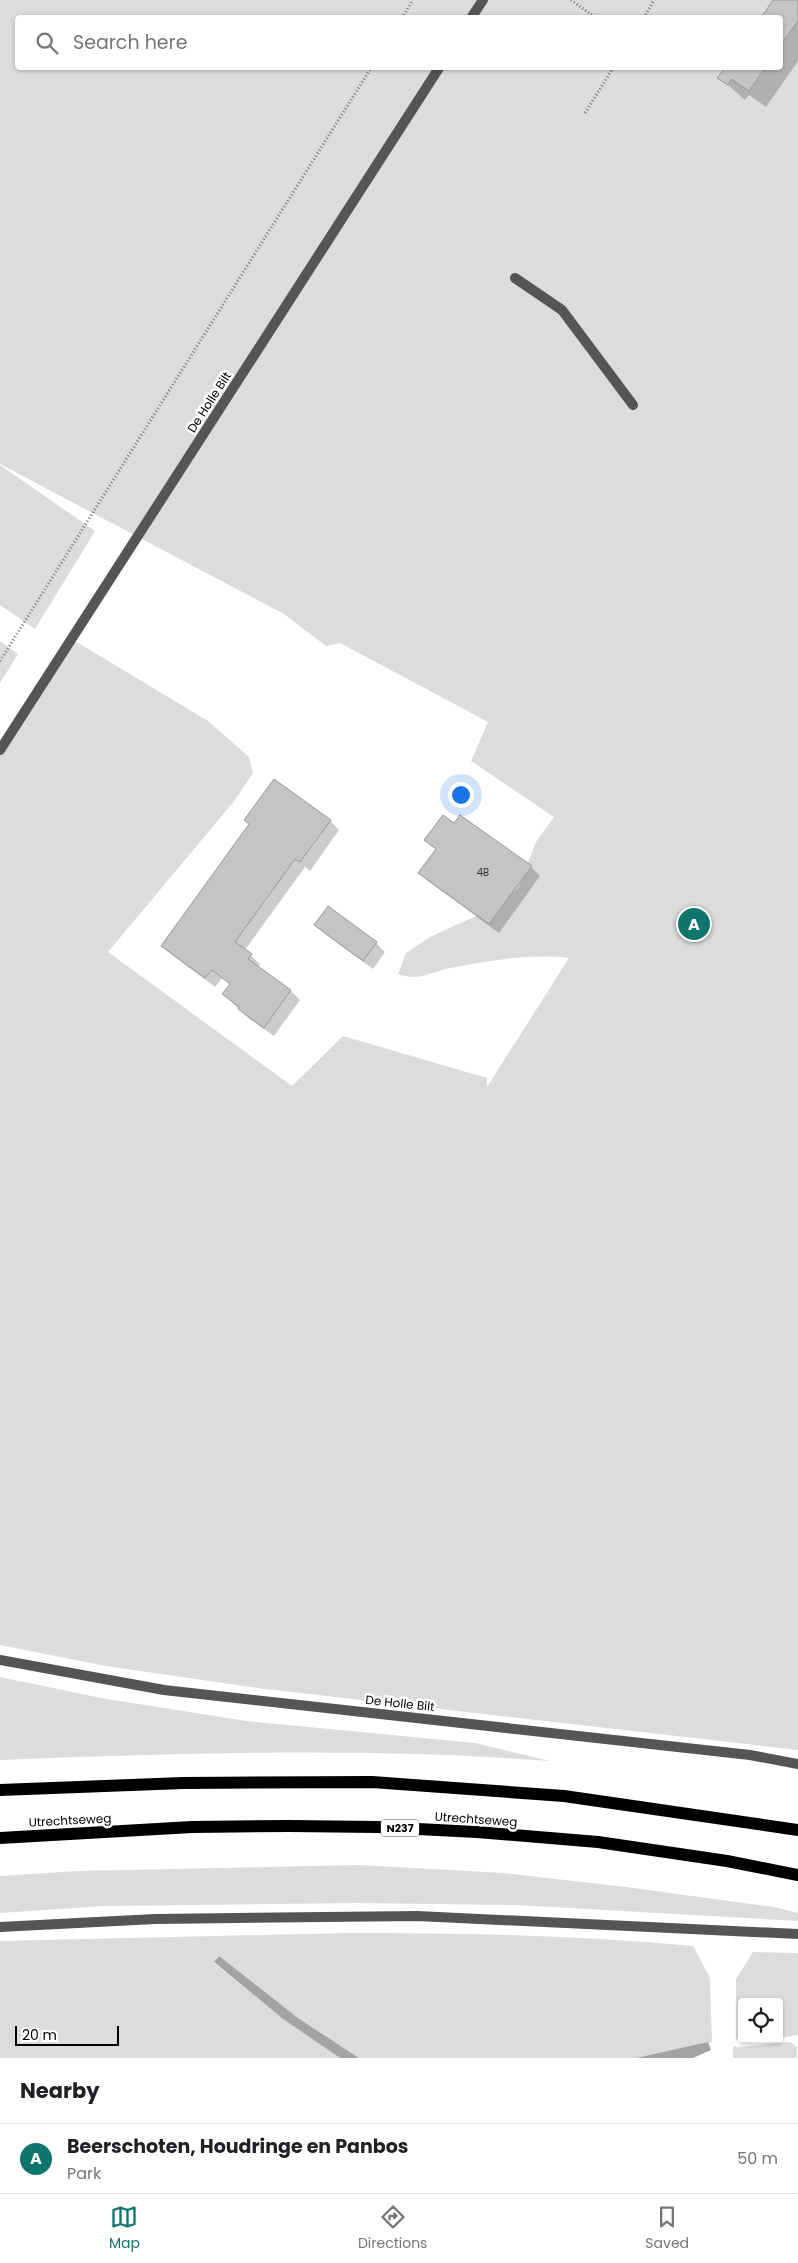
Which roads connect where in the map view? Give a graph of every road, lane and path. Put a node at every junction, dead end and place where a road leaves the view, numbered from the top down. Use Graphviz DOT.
graph roads {
  1 [pos="413,0"];
  2 [pos="483,0"];
  3 [pos="571,0"];
  4 [pos="654,0"];
  5 [pos="404,15"];
  6 [pos="474,15"];
  7 [pos="592,15"];
  8 [pos="646,15"];
  9 [pos="370,70"];
  10 [pos="438,70"];
  11 [pos="612,70"];
  12 [pos="585,113"];
  13 [pos="515,278"];
  14 [pos="634,405"];
  15 [pos="0,661"];
  16 [pos="0,750"];
  17 [pos="0,1660"];
  18 [pos="798,1764"];
  19 [pos="0,1790"];
  20 [pos="798,1830"];
  21 [pos="0,1838"];
  22 [pos="798,1875"];
  23 [pos="0,1927"];
  24 [pos="798,1934"];
  1 -- 5 [label="path"];
  2 -- 6 [label="street"];
  3 -- 7 [label="path"];
  4 -- 8 [label="path"];
  9 -- 15 [label="path"];
  10 -- 16 [label="street, De Holle Bilt"];
  11 -- 12 [label="path"];
  13 -- 14 [label="street"];
  17 -- 18 [label="street, De Holle Bilt"];
  19 -- 20 [label="main road"];
  21 -- 22 [label="main road, Utrechtseweg / N237"];
  23 -- 24 [label="street"];
}
